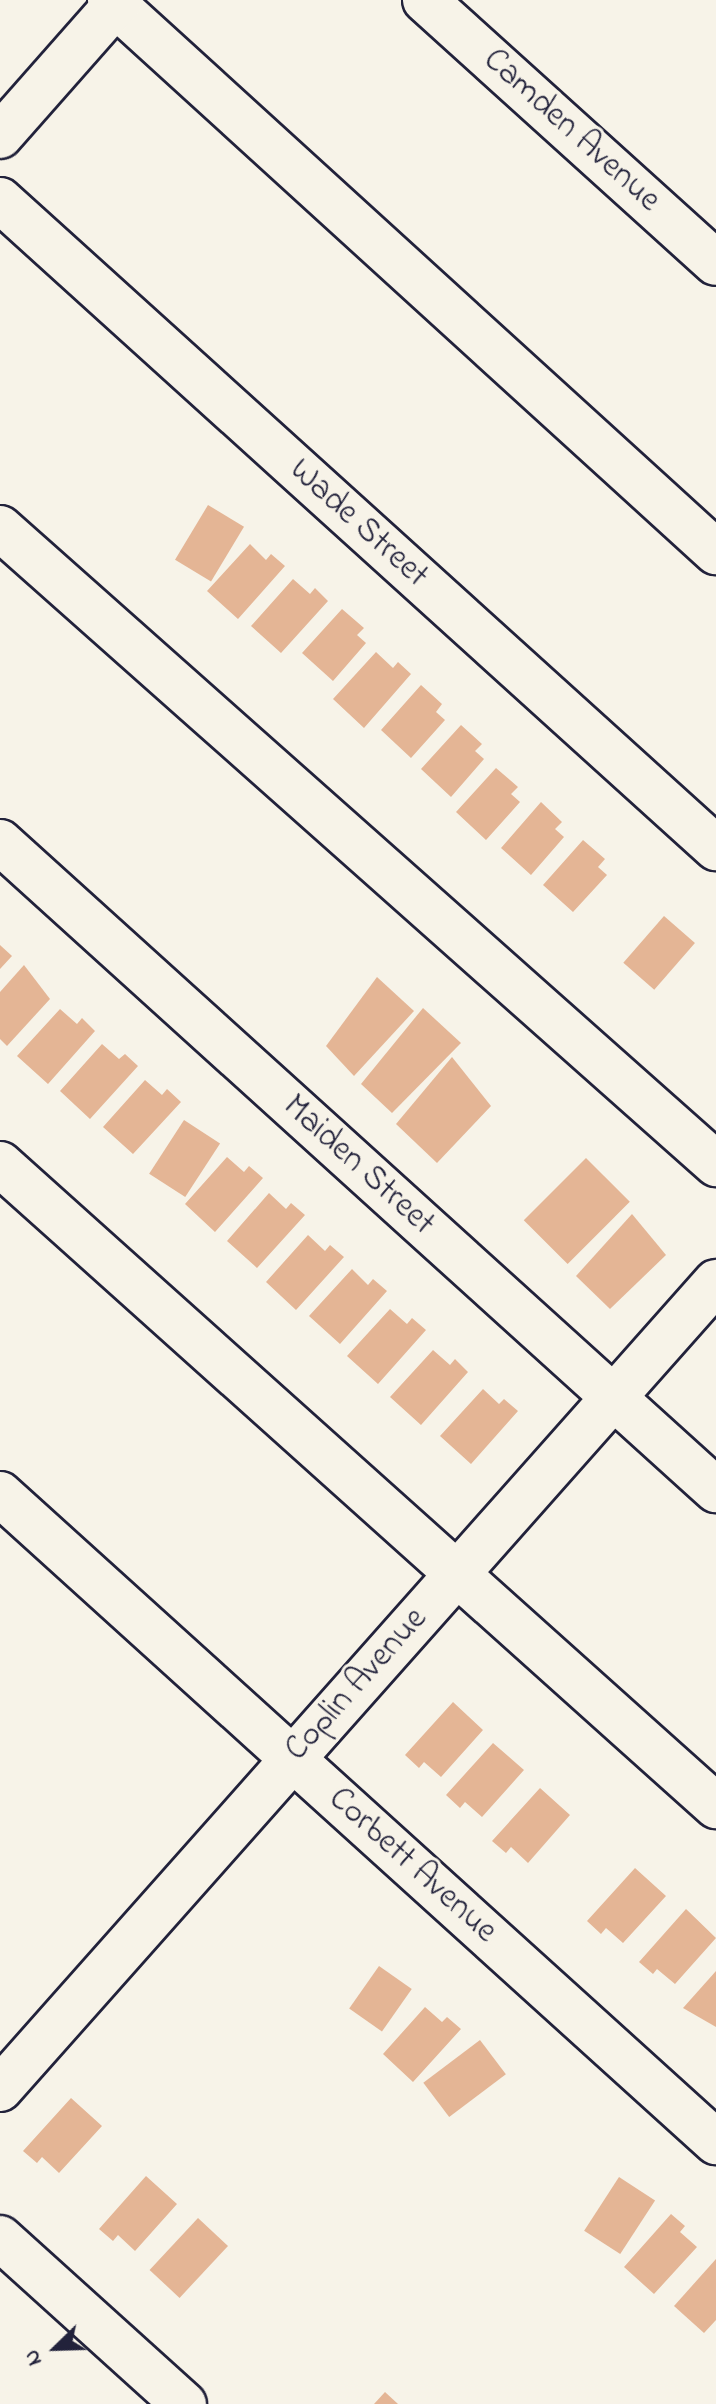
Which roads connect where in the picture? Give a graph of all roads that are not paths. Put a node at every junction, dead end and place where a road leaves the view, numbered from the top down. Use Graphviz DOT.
graph roads {
  1 [pos="425,0"];
  2 [pos="115,2"];
  3 [pos="0,136"];
  4 [pos="0,200"];
  5 [pos="716,263"];
  6 [pos="0,528"];
  7 [pos="716,552"];
  8 [pos="0,842"];
  9 [pos="716,848"];
  10 [pos="0,1164"];
  11 [pos="716,1164"];
  12 [pos="716,1282"];
  13 [pos="613,1397"];
  14 [pos="716,1490"];
  15 [pos="0,1494"];
  16 [pos="457,1572"];
  17 [pos="292,1758"];
  18 [pos="716,1806"];
  19 [pos="0,2089"];
  20 [pos="716,2142"];
  21 [pos="0,2238"];
  22 [pos="184,2404"];
  1 -- 5 [label="street, Camden Avenue"];
  2 -- 3 [label="street"];
  2 -- 7 [label="street"];
  4 -- 9 [label="street, Wade Street"];
  6 -- 11 [label="street"];
  8 -- 13 [label="street, Maiden Street"];
  10 -- 16 [label="street"];
  12 -- 13 [label="street, Coplin Avenue"];
  13 -- 14 [label="street, Maiden Street"];
  13 -- 16 [label="street, Coplin Avenue"];
  15 -- 17 [label="street, Corbett Avenue"];
  16 -- 17 [label="street, Coplin Avenue"];
  16 -- 18 [label="street"];
  17 -- 19 [label="street, Coplin Avenue"];
  17 -- 20 [label="street, Corbett Avenue"];
  21 -- 22 [label="street"];
}
